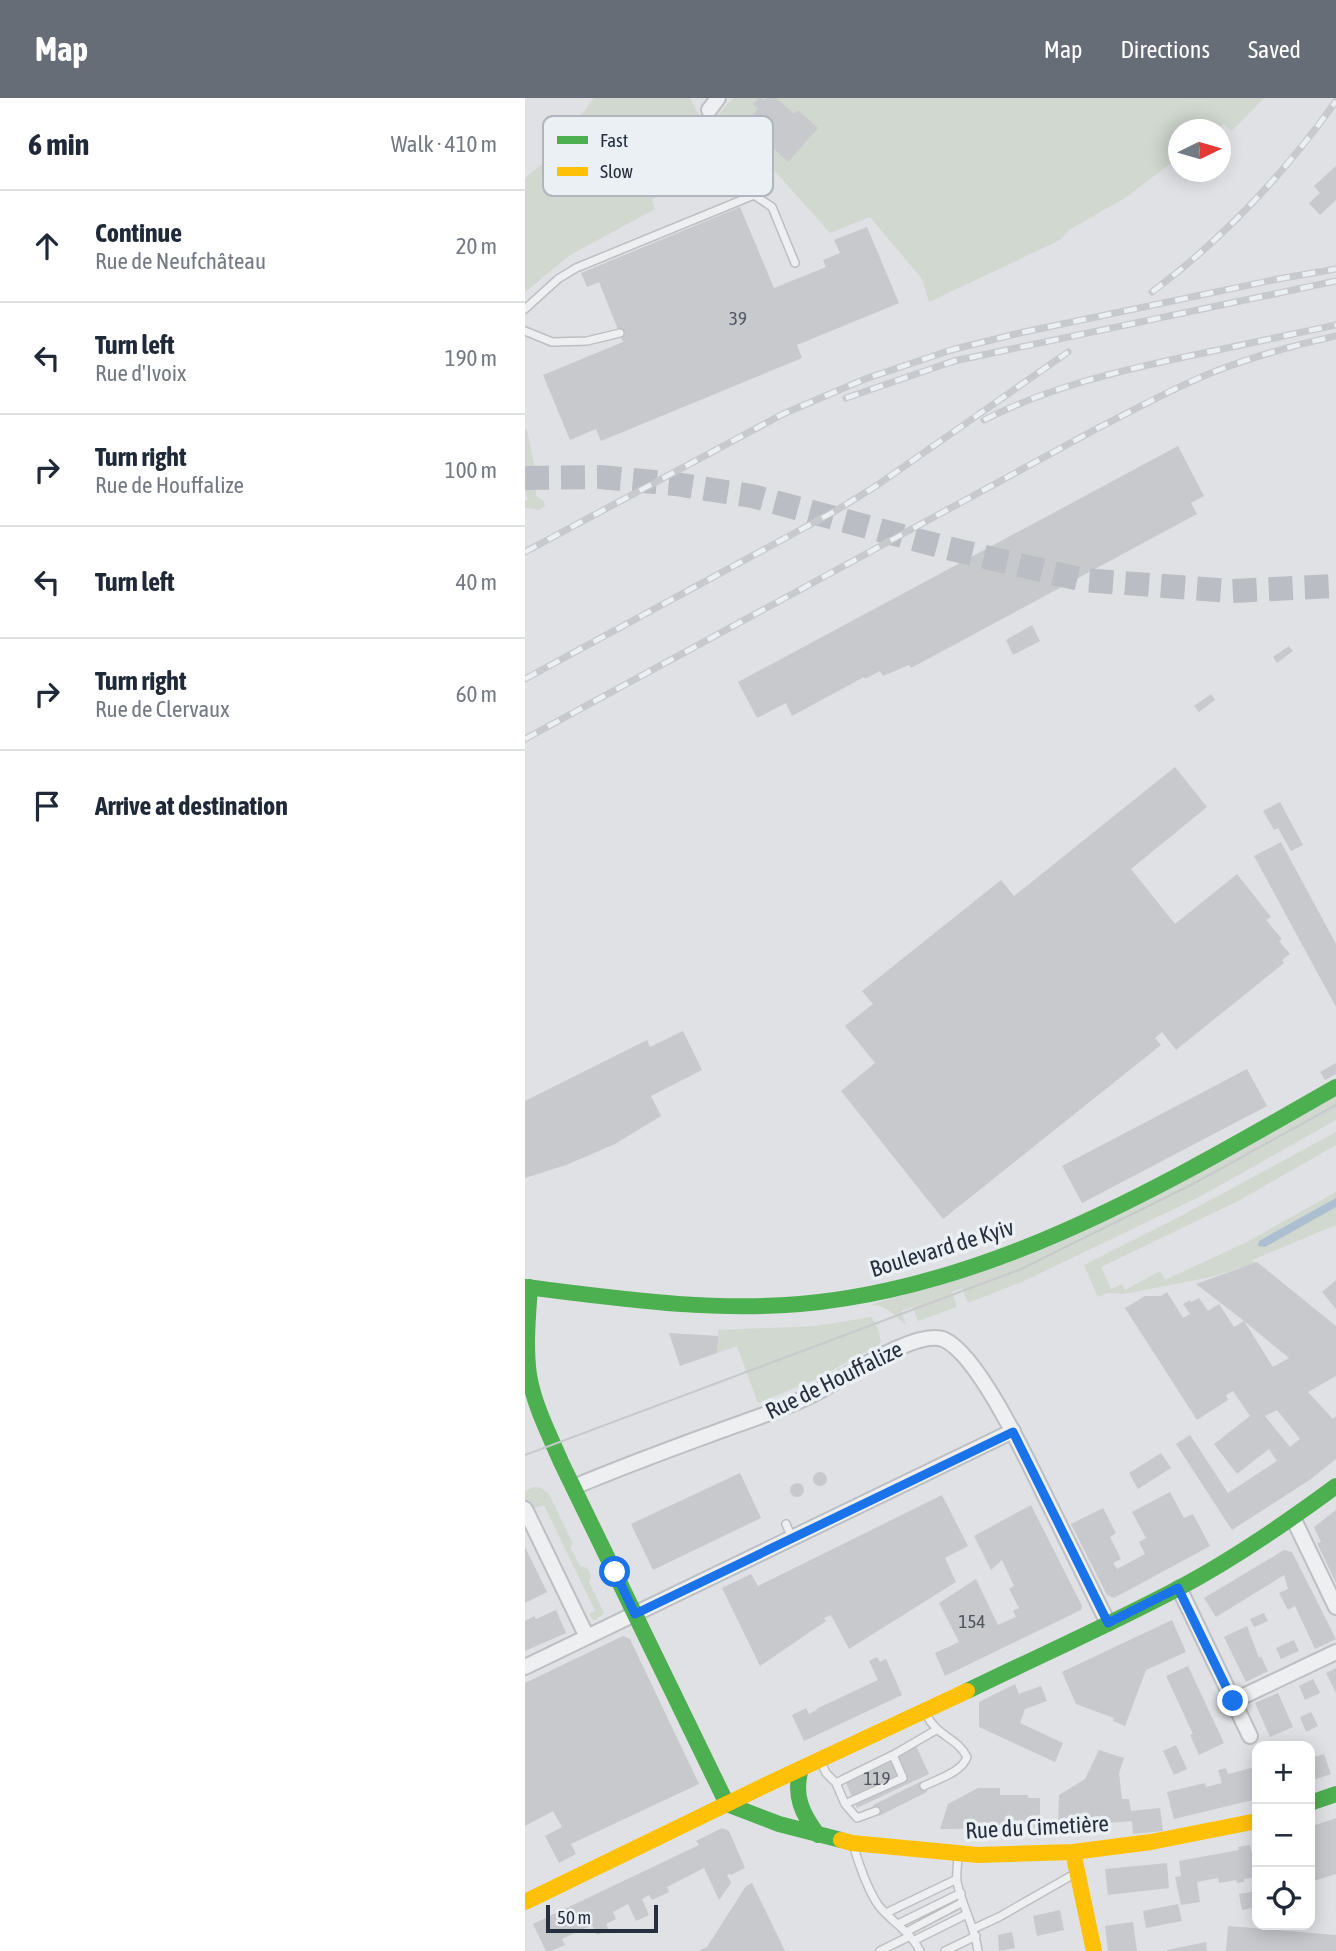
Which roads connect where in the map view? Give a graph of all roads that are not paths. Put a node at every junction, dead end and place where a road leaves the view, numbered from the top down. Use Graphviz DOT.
graph roads {
  1 [pos="752,196"];
  2 [pos="756,196"];
  3 [pos="795,264"];
  4 [pos="525,309"];
  5 [pos="525,331"];
  6 [pos="620,332"];
  7 [pos="1336,1087"];
  8 [pos="528,1287"];
  9 [pos="1013,1432"];
  10 [pos="1336,1486"];
  11 [pos="574,1487"];
  12 [pos="525,1509"];
  13 [pos="1293,1518"];
  14 [pos="1178,1588"];
  15 [pos="1336,1607"];
  16 [pos="635,1614"];
  17 [pos="1108,1623"];
  18 [pos="587,1637"];
  19 [pos="1336,1652"];
  20 [pos="525,1667"];
  21 [pos="1233,1701"];
  22 [pos="924,1712"];
  23 [pos="936,1730"];
  24 [pos="1250,1736"];
  25 [pos="893,1755"];
  26 [pos="820,1760"];
  27 [pos="801,1769"];
  28 [pos="836,1783"];
  29 [pos="925,1786"];
  30 [pos="1336,1794"];
  31 [pos="1315,1801"];
  32 [pos="727,1804"];
  33 [pos="845,1804"];
  34 [pos="876,1811"];
  35 [pos="1252,1822"];
  36 [pos="818,1835"];
  37 [pos="852,1843"];
  38 [pos="1073,1852"];
  39 [pos="958,1854"];
  40 [pos="1076,1872"];
  41 [pos="957,1879"];
  42 [pos="961,1893"];
  43 [pos="525,1902"];
  44 [pos="963,1902"];
  45 [pos="886,1913"];
  46 [pos="967,1914"];
  47 [pos="898,1924"];
  48 [pos="974,1932"];
  49 [pos="910,1936"];
  50 [pos="880,1951"];
  51 [pos="920,1951"];
  52 [pos="945,1951"];
  53 [pos="978,1951"];
  54 [pos="1094,1951"];
  1 -- 4 [label="lane"];
  2 -- 3 [label="lane"];
  5 -- 6 [label="lane"];
  7 -- 8 [label="main road, Boulevard de Kyiv"];
  8 -- 11 [label="main road"];
  9 -- 11 [label="street, Rue de Houffalize"];
  9 -- 16 [label="street"];
  9 -- 17 [label="street, Rue de Houffalize"];
  10 -- 13 [label="main road"];
  11 -- 16 [label="main road"];
  12 -- 18 [label="street"];
  13 -- 14 [label="main road"];
  13 -- 15 [label="street"];
  14 -- 17 [label="main road"];
  14 -- 21 [label="street"];
  16 -- 18 [label="street"];
  16 -- 32 [label="main road"];
  17 -- 22 [label="main road"];
  18 -- 20 [label="street"];
  19 -- 21 [label="street"];
  21 -- 24 [label="street"];
  22 -- 23 [label="lane"];
  22 -- 26 [label="main road"];
  23 -- 25 [label="lane"];
  23 -- 29 [label="lane"];
  25 -- 28 [label="lane"];
  25 -- 33 [label="lane"];
  26 -- 27 [label="main road"];
  26 -- 28 [label="lane"];
  27 -- 32 [label="main road"];
  27 -- 36 [label="main road"];
  28 -- 33 [label="lane"];
  30 -- 31 [label="main road"];
  32 -- 36 [label="main road, Rue du Cimetière"];
  32 -- 43 [label="main road"];
  33 -- 34 [label="lane"];
  35 -- 38 [label="main road, Rue du Cimetière"];
  36 -- 37 [label="main road, Rue du Cimetière"];
  37 -- 39 [label="main road, Rue du Cimetière"];
  37 -- 45 [label="lane"];
  38 -- 39 [label="main road, Rue du Cimetière"];
  38 -- 40 [label="main road"];
  39 -- 41 [label="lane"];
  40 -- 48 [label="lane"];
  40 -- 54 [label="main road"];
  41 -- 42 [label="lane"];
  41 -- 45 [label="lane"];
  42 -- 44 [label="lane"];
  42 -- 47 [label="lane"];
  44 -- 46 [label="lane"];
  44 -- 49 [label="lane"];
  45 -- 47 [label="lane"];
  46 -- 48 [label="lane"];
  46 -- 49 [label="lane"];
  47 -- 49 [label="lane"];
  48 -- 52 [label="lane"];
  48 -- 53 [label="lane"];
  49 -- 50 [label="lane"];
  49 -- 51 [label="lane"];
}
